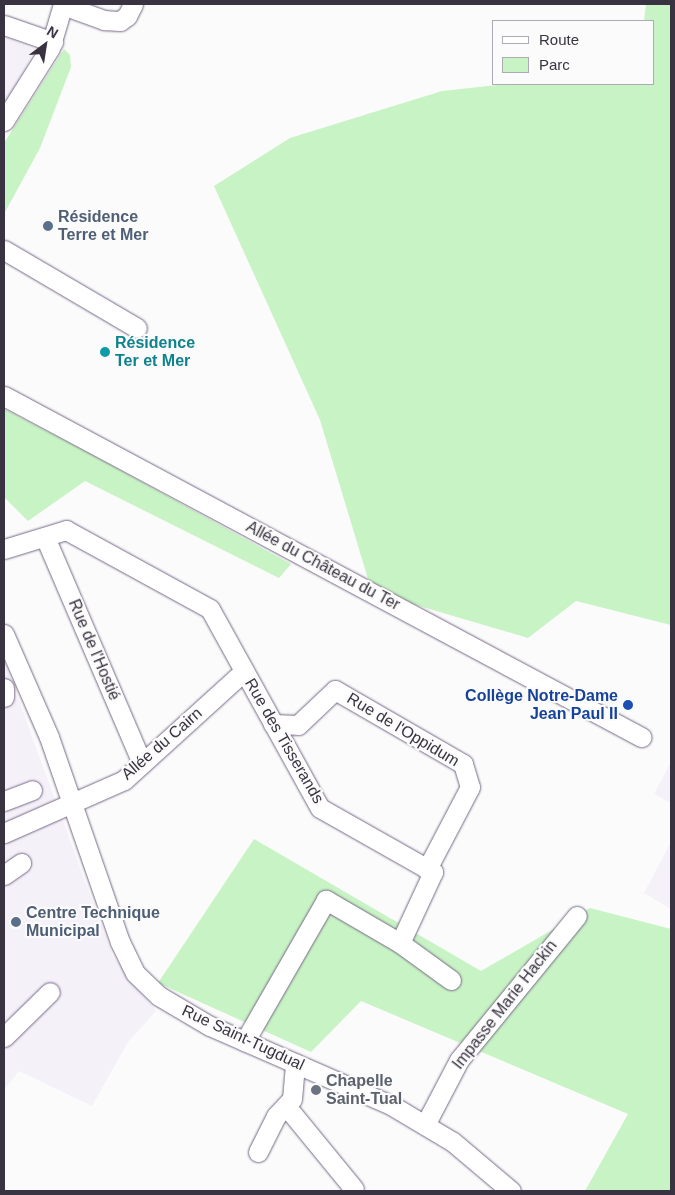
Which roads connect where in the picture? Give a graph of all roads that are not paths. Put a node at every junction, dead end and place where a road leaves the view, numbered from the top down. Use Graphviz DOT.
graph roads {
  1 [pos="63,4"];
  2 [pos="132,4"];
  3 [pos="4,25"];
  4 [pos="53,42"];
  5 [pos="4,121"];
  6 [pos="4,250"];
  7 [pos="136,328"];
  8 [pos="4,396"];
  9 [pos="45,536"];
  10 [pos="4,549"];
  11 [pos="4,634"];
  12 [pos="244,671"];
  13 [pos="4,688"];
  14 [pos="4,697"];
  15 [pos="273,724"];
  16 [pos="641,737"];
  17 [pos="142,763"];
  18 [pos="32,790"];
  19 [pos="4,801"];
  20 [pos="71,804"];
  21 [pos="4,832"];
  22 [pos="21,863"];
  23 [pos="427,869"];
  24 [pos="4,875"];
  25 [pos="577,916"];
  26 [pos="400,943"];
  27 [pos="451,980"];
  28 [pos="50,992"];
  29 [pos="4,1036"];
  30 [pos="245,1041"];
  31 [pos="295,1063"];
  32 [pos="286,1106"];
  33 [pos="425,1125"];
  34 [pos="258,1152"];
  35 [pos="354,1189"];
  36 [pos="512,1191"];
  1 -- 2 [label="street"];
  1 -- 4 [label="street"];
  3 -- 4 [label="street"];
  4 -- 5 [label="street"];
  6 -- 7 [label="street"];
  8 -- 16 [label="street, Allée du Château du Ter"];
  9 -- 10 [label="street, Rue des Tisserands"];
  9 -- 12 [label="street, Rue des Tisserands"];
  9 -- 17 [label="street, Rue de l'Hostié"];
  11 -- 20 [label="street, Rue Saint-Tugdual"];
  12 -- 15 [label="street, Rue des Tisserands"];
  12 -- 17 [label="street, Allée du Cairn"];
  13 -- 14 [label="street"];
  15 -- 23 [label="street, Rue des Tisserands"];
  15 -- 23 [label="street, Rue de l'Oppidum"];
  17 -- 20 [label="street, Allée du Cairn"];
  18 -- 19 [label="street"];
  20 -- 21 [label="street, Allée du Cairn"];
  20 -- 30 [label="street, Rue Saint-Tugdual"];
  22 -- 24 [label="street"];
  23 -- 26 [label="street"];
  25 -- 33 [label="street, Impasse Marie Hackin"];
  26 -- 27 [label="street"];
  26 -- 30 [label="street"];
  28 -- 29 [label="street"];
  30 -- 31 [label="street, Rue Saint-Tugdual"];
  31 -- 32 [label="street"];
  31 -- 33 [label="street, Rue Saint-Tugdual"];
  32 -- 34 [label="street"];
  32 -- 35 [label="street"];
  33 -- 36 [label="street, Rue Saint-Tugdual"];
}
